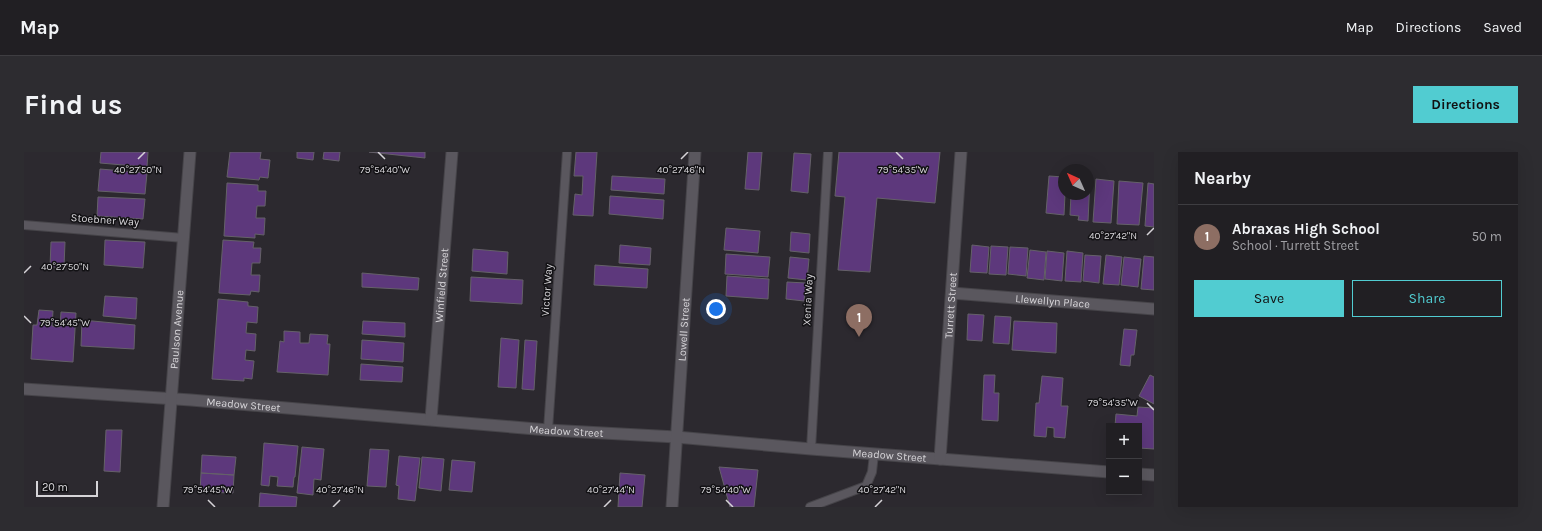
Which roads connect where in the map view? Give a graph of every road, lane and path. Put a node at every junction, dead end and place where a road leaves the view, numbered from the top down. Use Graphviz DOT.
graph roads {
  1 [pos="190,152"];
  2 [pos="452,152"];
  3 [pos="567,152"];
  4 [pos="695,152"];
  5 [pos="828,152"];
  6 [pos="961,152"];
  7 [pos="24,225"];
  8 [pos="184,238"];
  9 [pos="952,293"];
  10 [pos="1154,309"];
  11 [pos="24,389"];
  12 [pos="171,399"];
  13 [pos="431,419"];
  14 [pos="548,430"];
  15 [pos="676,437"];
  16 [pos="811,449"];
  17 [pos="874,454"];
  18 [pos="940,459"];
  19 [pos="1106,472"];
  20 [pos="1142,474"];
  21 [pos="1154,475"];
  22 [pos="163,507"];
  23 [pos="672,507"];
  24 [pos="810,507"];
  1 -- 8 [label="street, Paulson Avenue"];
  2 -- 13 [label="street, Winfield Street"];
  3 -- 14 [label="lane, Victor Way"];
  4 -- 15 [label="street, Lowell Street"];
  5 -- 16 [label="lane, Xenia Way"];
  6 -- 9 [label="street, Turrett Street"];
  7 -- 8 [label="lane, Stoebner Way"];
  8 -- 12 [label="street, Paulson Avenue"];
  9 -- 10 [label="street, Llewellyn Place"];
  9 -- 18 [label="street, Turrett Street"];
  11 -- 12 [label="street, Meadow Street"];
  12 -- 13 [label="street, Meadow Street"];
  12 -- 22 [label="street, Paulson Avenue"];
  13 -- 14 [label="street, Meadow Street"];
  14 -- 15 [label="street, Meadow Street"];
  15 -- 16 [label="street, Meadow Street"];
  15 -- 23 [label="street, Lowell Street"];
  16 -- 17 [label="street, Meadow Street"];
  17 -- 18 [label="street, Meadow Street"];
  17 -- 24 [label="lane"];
  18 -- 19 [label="street, Meadow Street"];
  20 -- 21 [label="street"];
}
